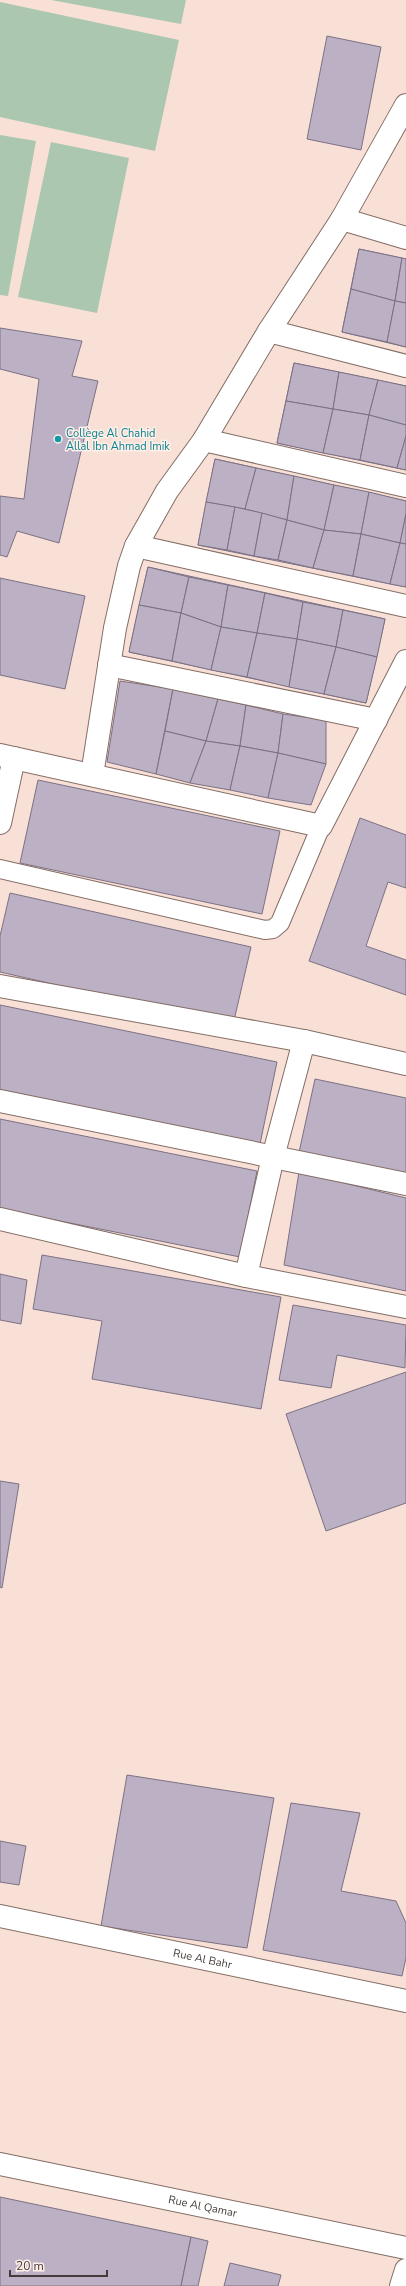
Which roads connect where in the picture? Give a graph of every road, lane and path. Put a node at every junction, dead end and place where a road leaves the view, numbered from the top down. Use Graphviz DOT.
graph roads {
  1 [pos="404,115"];
  2 [pos="342,219"];
  3 [pos="406,238"];
  4 [pos="268,331"];
  5 [pos="406,366"];
  6 [pos="204,440"];
  7 [pos="406,486"];
  8 [pos="136,546"];
  9 [pos="406,606"];
  10 [pos="406,661"];
  11 [pos="109,665"];
  12 [pos="376,720"];
  13 [pos="7,756"];
  14 [pos="92,775"];
  15 [pos="0,823"];
  16 [pos="321,826"];
  17 [pos="0,868"];
  18 [pos="0,986"];
  19 [pos="304,1041"];
  20 [pos="406,1064"];
  21 [pos="0,1101"];
  22 [pos="273,1157"];
  23 [pos="406,1184"];
  24 [pos="0,1219"];
  25 [pos="246,1276"];
  26 [pos="406,1307"];
  27 [pos="0,1916"];
  28 [pos="406,2001"];
  29 [pos="0,2164"];
  30 [pos="406,2248"];
  31 [pos="406,2270"];
  32 [pos="401,2286"];
  1 -- 2 [label="street"];
  2 -- 3 [label="street"];
  2 -- 4 [label="street"];
  4 -- 5 [label="street"];
  4 -- 6 [label="street"];
  6 -- 7 [label="street"];
  6 -- 8 [label="street"];
  8 -- 9 [label="street"];
  8 -- 11 [label="street"];
  10 -- 12 [label="street"];
  11 -- 12 [label="street"];
  11 -- 14 [label="street"];
  12 -- 16 [label="street"];
  13 -- 14 [label="street"];
  13 -- 15 [label="street"];
  14 -- 16 [label="street"];
  16 -- 17 [label="lane"];
  18 -- 19 [label="street"];
  19 -- 20 [label="street"];
  19 -- 22 [label="street"];
  21 -- 22 [label="street"];
  22 -- 23 [label="street"];
  22 -- 25 [label="street"];
  24 -- 25 [label="street"];
  25 -- 26 [label="street"];
  27 -- 28 [label="street, Rue Al Bahr"];
  29 -- 30 [label="street, Rue Al Qamar"];
  31 -- 32 [label="street"];
}
